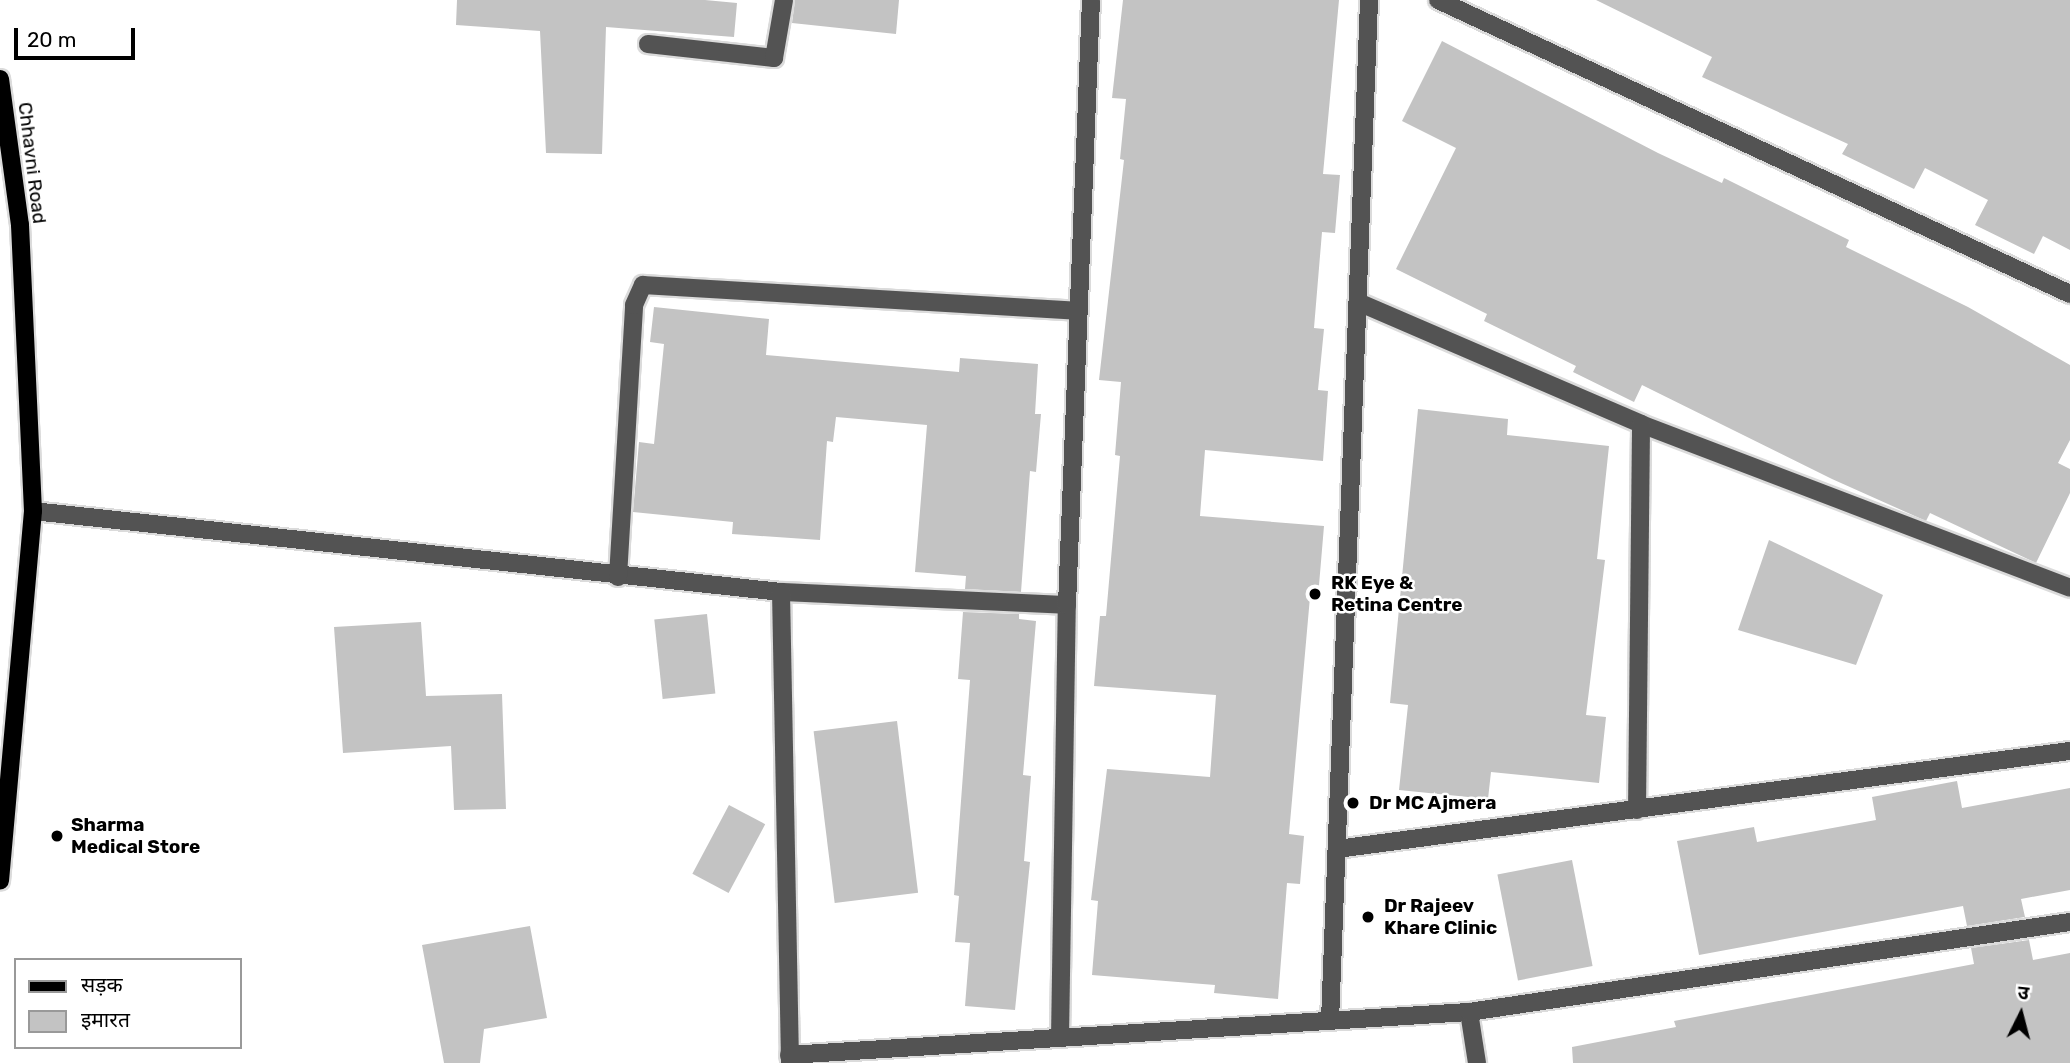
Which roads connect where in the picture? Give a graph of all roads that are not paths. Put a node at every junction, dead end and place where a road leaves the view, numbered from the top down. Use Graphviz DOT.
graph roads {
  1 [pos="784,0"];
  2 [pos="1091,0"];
  3 [pos="1369,0"];
  4 [pos="1438,0"];
  5 [pos="648,44"];
  6 [pos="0,79"];
  7 [pos="5,134"];
  8 [pos="2070,294"];
  9 [pos="1358,302"];
  10 [pos="1076,311"];
  11 [pos="1641,424"];
  12 [pos="33,511"];
  13 [pos="618,577"];
  14 [pos="2070,588"];
  15 [pos="781,592"];
  16 [pos="1066,605"];
  17 [pos="9,717"];
  18 [pos="2070,751"];
  19 [pos="1637,810"];
  20 [pos="1337,849"];
  21 [pos="0,881"];
  22 [pos="2070,922"];
  23 [pos="1469,1012"];
  24 [pos="1330,1021"];
  25 [pos="1060,1038"];
  26 [pos="790,1059"];
  27 [pos="1477,1063"];
  1 -- 5 [label="street"];
  2 -- 10 [label="street"];
  3 -- 9 [label="street"];
  4 -- 8 [label="street"];
  6 -- 7 [label="main road, Chhavni Road"];
  7 -- 12 [label="main road, Chhavni Road"];
  9 -- 11 [label="street"];
  9 -- 20 [label="street"];
  10 -- 13 [label="street"];
  10 -- 16 [label="street"];
  11 -- 14 [label="street"];
  11 -- 19 [label="street"];
  12 -- 13 [label="street"];
  12 -- 17 [label="main road, Chhavni Road"];
  13 -- 15 [label="street"];
  15 -- 16 [label="street"];
  15 -- 26 [label="street"];
  16 -- 25 [label="street"];
  17 -- 21 [label="main road, Chhavni Road"];
  18 -- 19 [label="street"];
  19 -- 20 [label="street"];
  20 -- 24 [label="street"];
  22 -- 23 [label="street"];
  23 -- 24 [label="street"];
  23 -- 27 [label="street"];
  24 -- 25 [label="street"];
  25 -- 26 [label="street"];
}
